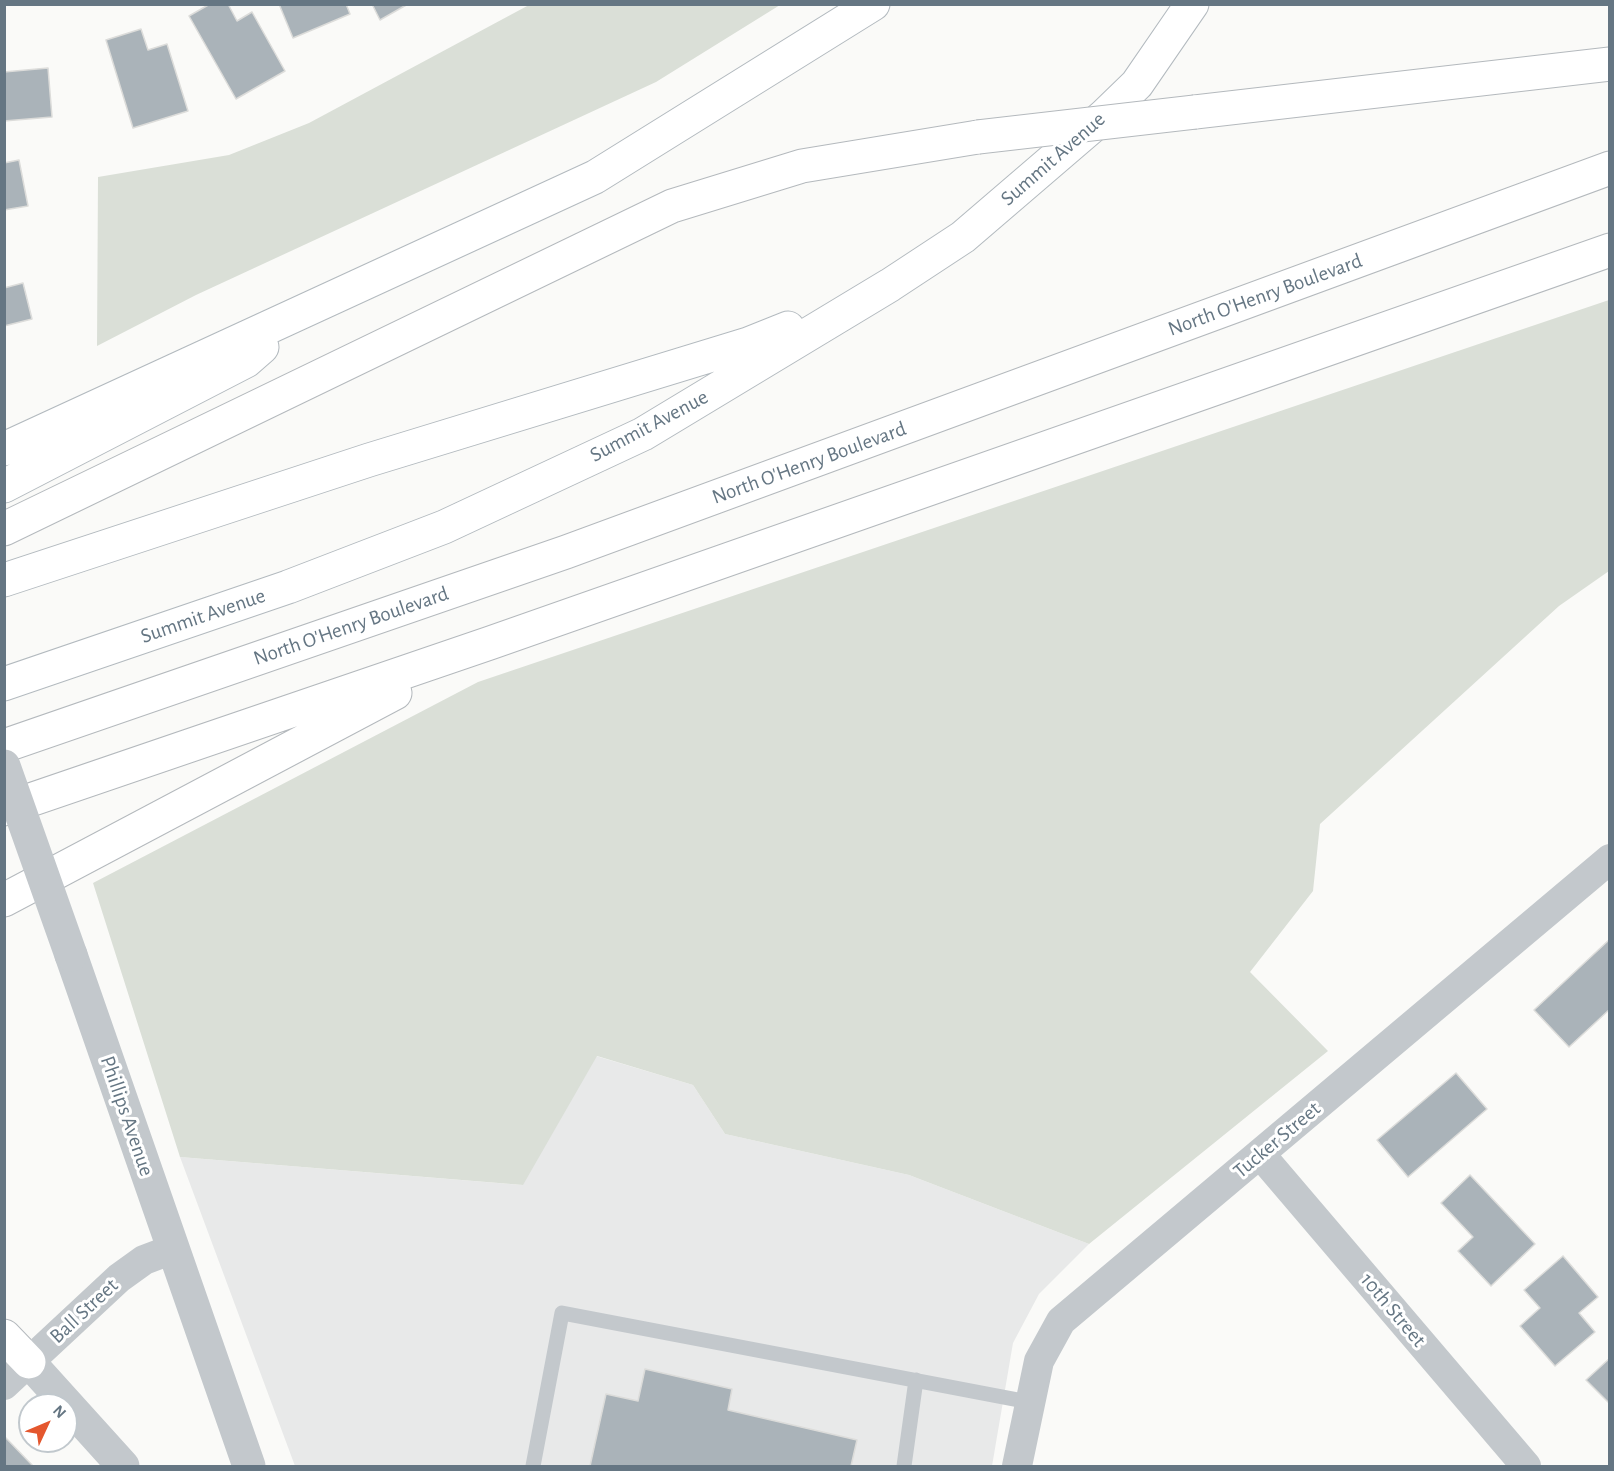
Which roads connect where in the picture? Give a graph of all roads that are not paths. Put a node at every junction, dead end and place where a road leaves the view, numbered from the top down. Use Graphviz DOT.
graph roads {
  1 [pos="873,4"];
  2 [pos="1192,4"];
  3 [pos="1610,64"];
  4 [pos="1610,168"];
  5 [pos="1610,250"];
  6 [pos="890,285"];
  7 [pos="303,310"];
  8 [pos="4,449"];
  9 [pos="4,486"];
  10 [pos="4,529"];
  11 [pos="4,580"];
  12 [pos="490,643"];
  13 [pos="4,684"];
  14 [pos="4,746"];
  15 [pos="4,766"];
  16 [pos="4,809"];
  17 [pos="1610,859"];
  18 [pos="4,900"];
  19 [pos="1260,1154"];
  20 [pos="172,1250"];
  21 [pos="4,1336"];
  22 [pos="29,1362"];
  23 [pos="916,1380"];
  24 [pos="4,1385"];
  25 [pos="1029,1402"];
  26 [pos="123,1467"];
  27 [pos="249,1467"];
  28 [pos="533,1467"];
  29 [pos="904,1467"];
  30 [pos="1017,1467"];
  31 [pos="1526,1467"];
  1 -- 7 [label="main road"];
  2 -- 6 [label="main road, Summit Avenue"];
  3 -- 10 [label="main road, bridge"];
  4 -- 14 [label="main road, North O'Henry Boulevard"];
  5 -- 12 [label="main road"];
  6 -- 11 [label="main road"];
  6 -- 13 [label="main road, Summit Avenue"];
  7 -- 8 [label="main road"];
  7 -- 9 [label="main road"];
  12 -- 16 [label="main road"];
  12 -- 18 [label="main road"];
  15 -- 20 [label="street, Phillips Avenue, bridge"];
  17 -- 19 [label="street, Tucker Street"];
  19 -- 25 [label="street, Tucker Street"];
  19 -- 31 [label="street, 10th Street"];
  20 -- 22 [label="street, Ball Street"];
  20 -- 27 [label="street, Phillips Avenue"];
  21 -- 22 [label="main road"];
  22 -- 24 [label="street, Ball Street"];
  22 -- 26 [label="street"];
  23 -- 25 [label="lane"];
  23 -- 28 [label="lane"];
  23 -- 29 [label="lane"];
  25 -- 30 [label="street, Tucker Street"];
}
